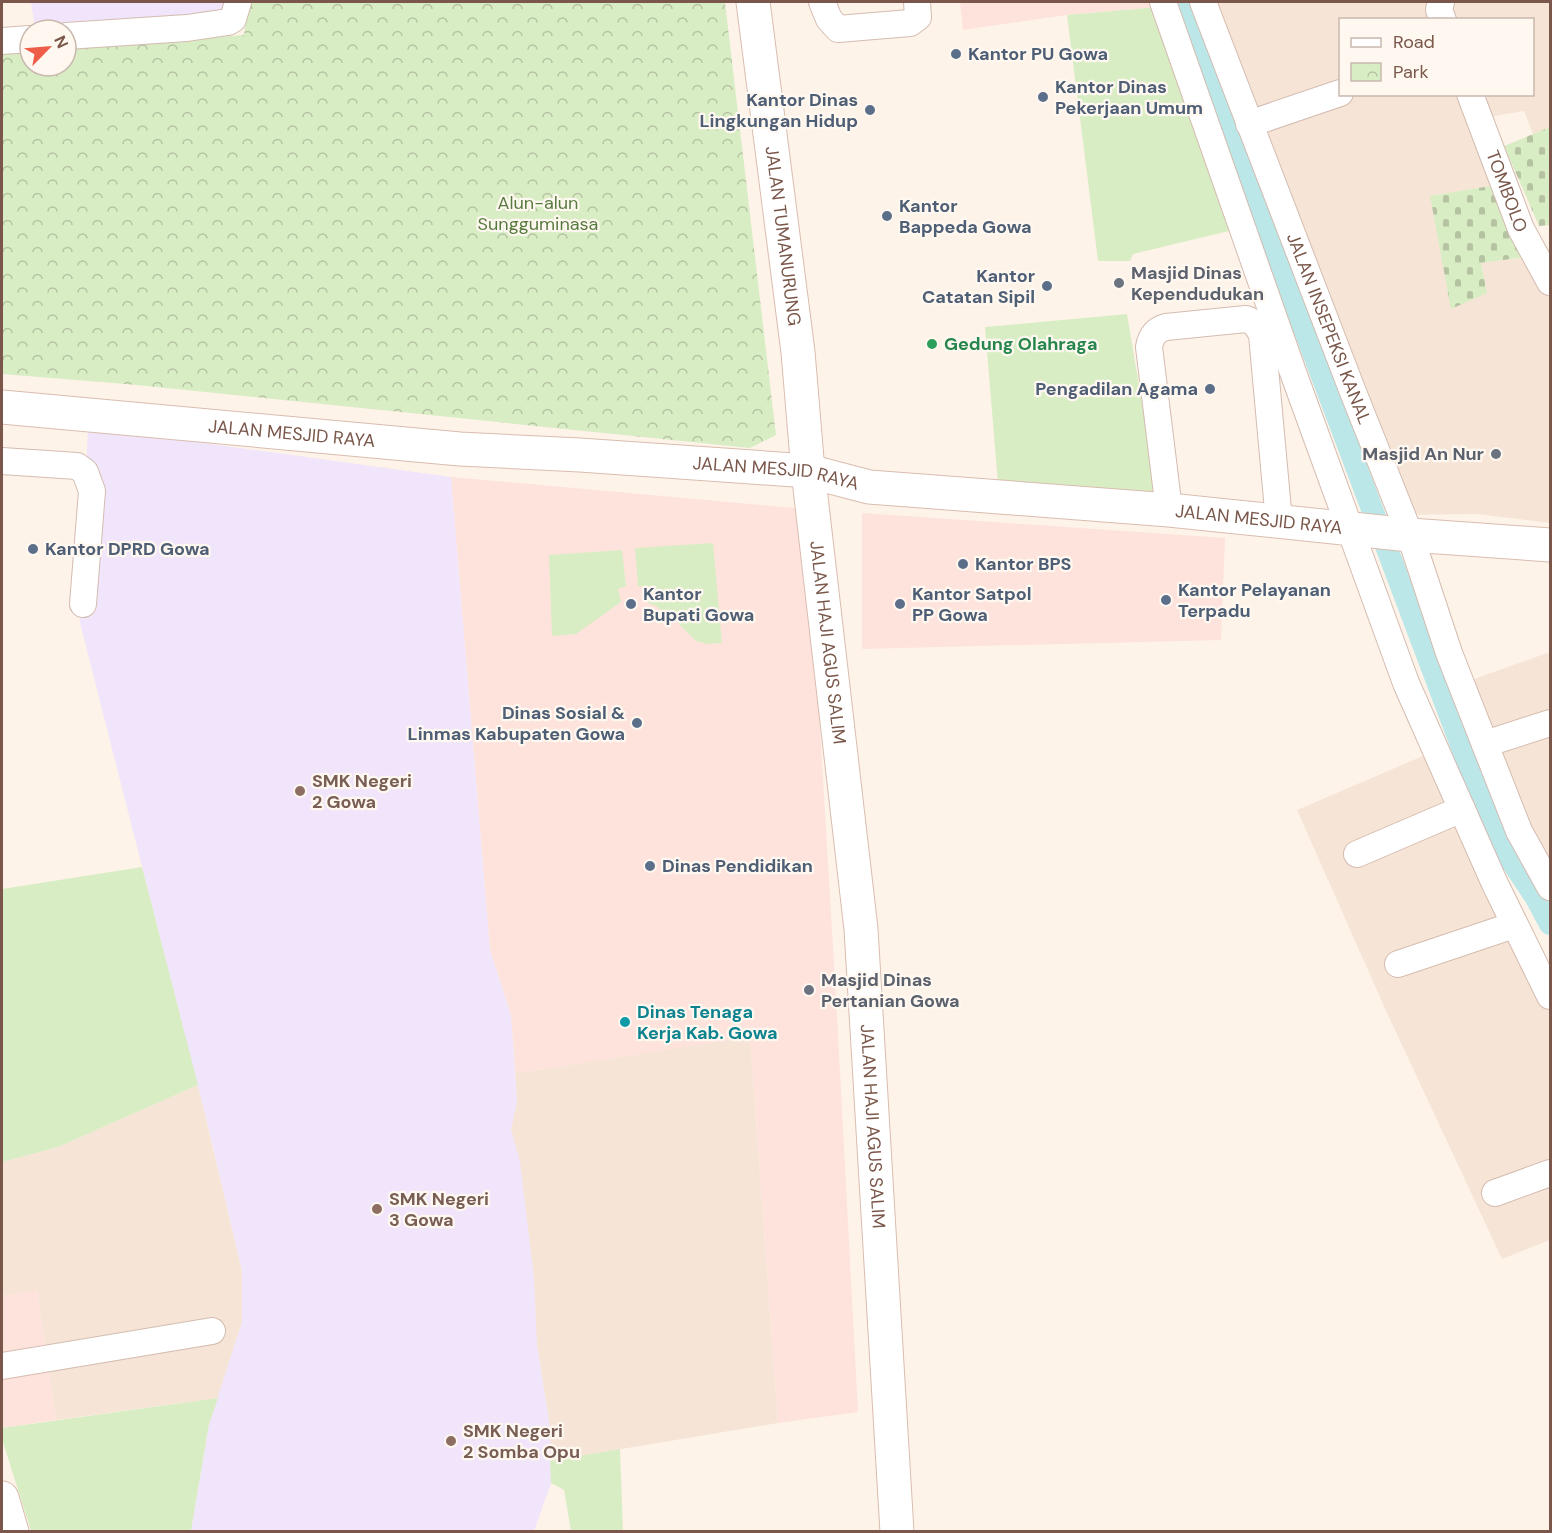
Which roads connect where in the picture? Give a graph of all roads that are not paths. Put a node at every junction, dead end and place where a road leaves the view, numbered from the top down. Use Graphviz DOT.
graph roads {
  1 [pos="238,2"];
  2 [pos="753,2"];
  3 [pos="822,2"];
  4 [pos="917,2"];
  5 [pos="1163,2"];
  6 [pos="1203,2"];
  7 [pos="1441,2"];
  8 [pos="1442,18"];
  9 [pos="78,35"];
  10 [pos="18,40"];
  11 [pos="2,41"];
  12 [pos="1339,94"];
  13 [pos="1471,96"];
  14 [pos="1249,124"];
  15 [pos="1551,282"];
  16 [pos="2,406"];
  17 [pos="2,461"];
  18 [pos="808,471"];
  19 [pos="1169,510"];
  20 [pos="1279,521"];
  21 [pos="1353,529"];
  22 [pos="1406,534"];
  23 [pos="1551,544"];
  24 [pos="83,604"];
  25 [pos="1551,723"];
  26 [pos="1485,744"];
  27 [pos="1462,809"];
  28 [pos="1357,855"];
  29 [pos="1551,887"];
  30 [pos="1514,925"];
  31 [pos="1398,964"];
  32 [pos="1551,996"];
  33 [pos="1551,1173"];
  34 [pos="1495,1192"];
  35 [pos="212,1331"];
  36 [pos="2,1366"];
  37 [pos="2,1498"];
  38 [pos="12,1532"];
  39 [pos="897,1532"];
  1 -- 9 [label="street"];
  2 -- 18 [label="street, JALAN TUMANURUNG"];
  3 -- 4 [label="street"];
  5 -- 21 [label="street"];
  6 -- 14 [label="street, JALAN INSEPEKSI KANAL"];
  7 -- 8 [label="street"];
  10 -- 11 [label="street"];
  12 -- 14 [label="street"];
  13 -- 15 [label="street, TOMBOLO"];
  14 -- 22 [label="street, JALAN INSEPEKSI KANAL"];
  16 -- 18 [label="street, JALAN MESJID RAYA"];
  17 -- 24 [label="street"];
  18 -- 19 [label="street, JALAN MESJID RAYA"];
  18 -- 39 [label="street, JALAN HAJI AGUS SALIM"];
  19 -- 20 [label="street, JALAN MESJID RAYA"];
  19 -- 20 [label="street"];
  20 -- 21 [label="street, JALAN MESJID RAYA"];
  21 -- 22 [label="street, JALAN MESJID RAYA"];
  21 -- 27 [label="street"];
  22 -- 23 [label="street, JALAN MESJID RAYA"];
  22 -- 26 [label="street, JALAN INSEPEKSI KANAL"];
  25 -- 26 [label="street"];
  26 -- 29 [label="street, JALAN INSEPEKSI KANAL"];
  27 -- 28 [label="street"];
  27 -- 30 [label="street"];
  30 -- 31 [label="street"];
  30 -- 32 [label="street"];
  33 -- 34 [label="street"];
  35 -- 36 [label="street"];
  37 -- 38 [label="street"];
}
